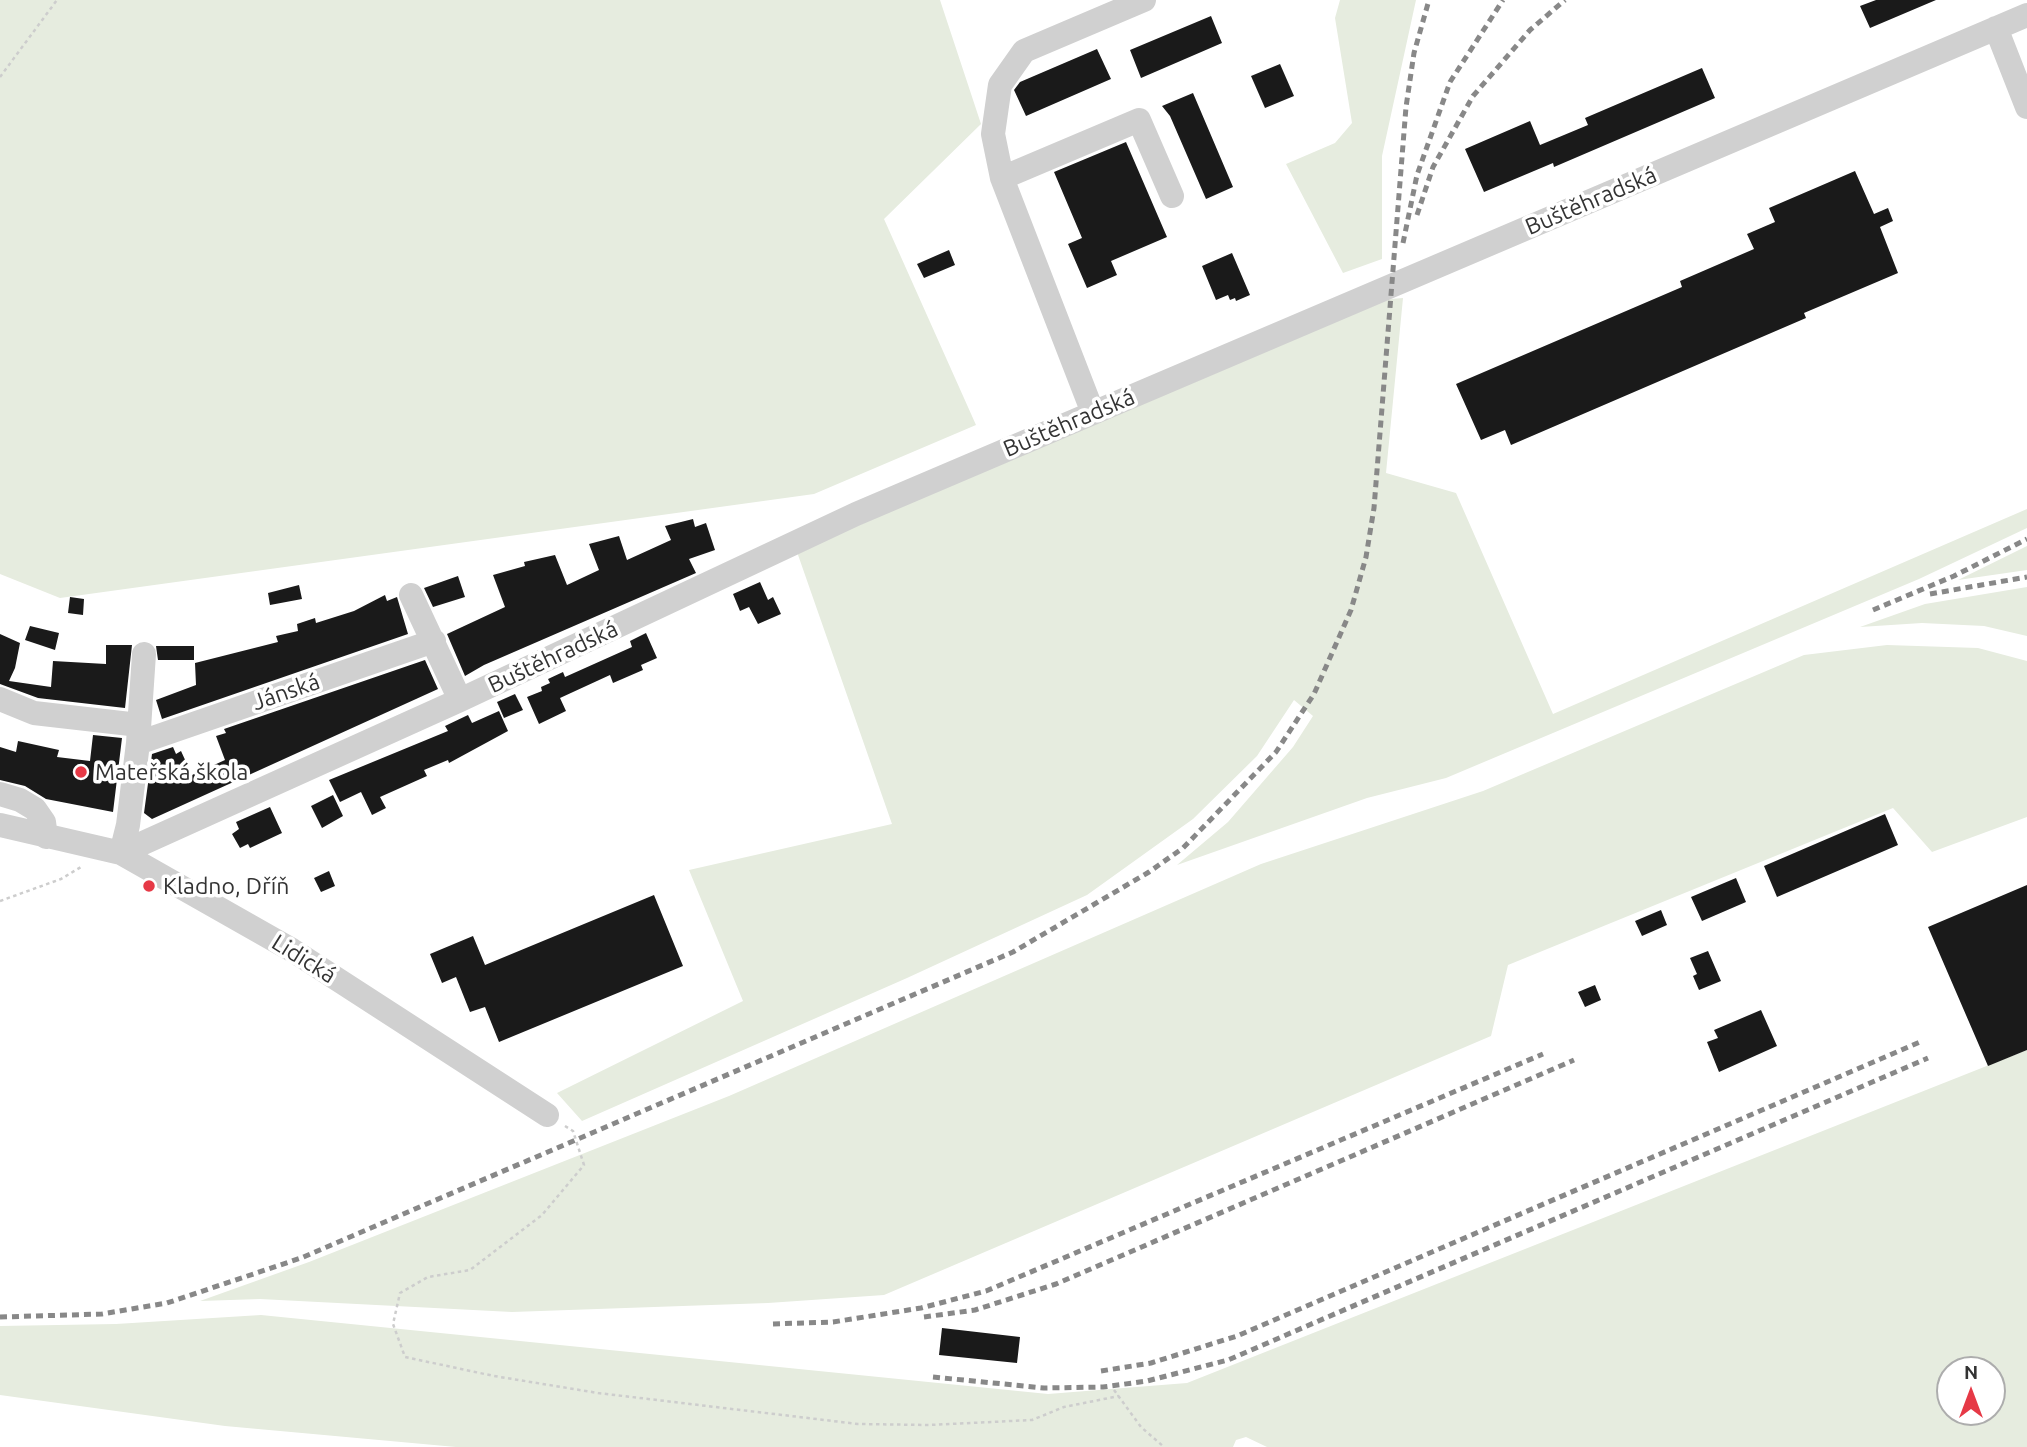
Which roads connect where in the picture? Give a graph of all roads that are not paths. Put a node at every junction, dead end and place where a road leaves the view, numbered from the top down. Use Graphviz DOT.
graph roads {
  1 [pos="1144,0"];
  2 [pos="2027,15"];
  3 [pos="1996,29"];
  4 [pos="2027,107"];
  5 [pos="1002,178"];
  6 [pos="1172,196"];
  7 [pos="1093,413"];
  8 [pos="411,595"];
  9 [pos="435,641"];
  10 [pos="144,654"];
  11 [pos="0,699"];
  12 [pos="460,700"];
  13 [pos="139,734"];
  14 [pos="0,794"];
  15 [pos="0,825"];
  16 [pos="46,837"];
  17 [pos="121,853"];
  18 [pos="547,1115"];
  1 -- 5 [label="street"];
  2 -- 3 [label="street, Buštěhradská"];
  3 -- 4 [label="street"];
  3 -- 7 [label="street, Buštěhradská"];
  5 -- 6 [label="street"];
  5 -- 7 [label="street"];
  7 -- 12 [label="street, Buštěhradská"];
  8 -- 9 [label="street"];
  9 -- 12 [label="street"];
  9 -- 13 [label="street, Jánská"];
  10 -- 13 [label="street"];
  11 -- 13 [label="street, Jánská"];
  12 -- 17 [label="street, Buštěhradská"];
  13 -- 17 [label="street"];
  14 -- 16 [label="street"];
  15 -- 16 [label="street, Lidická"];
  16 -- 17 [label="street, Lidická"];
  17 -- 18 [label="street, Lidická"];
}
